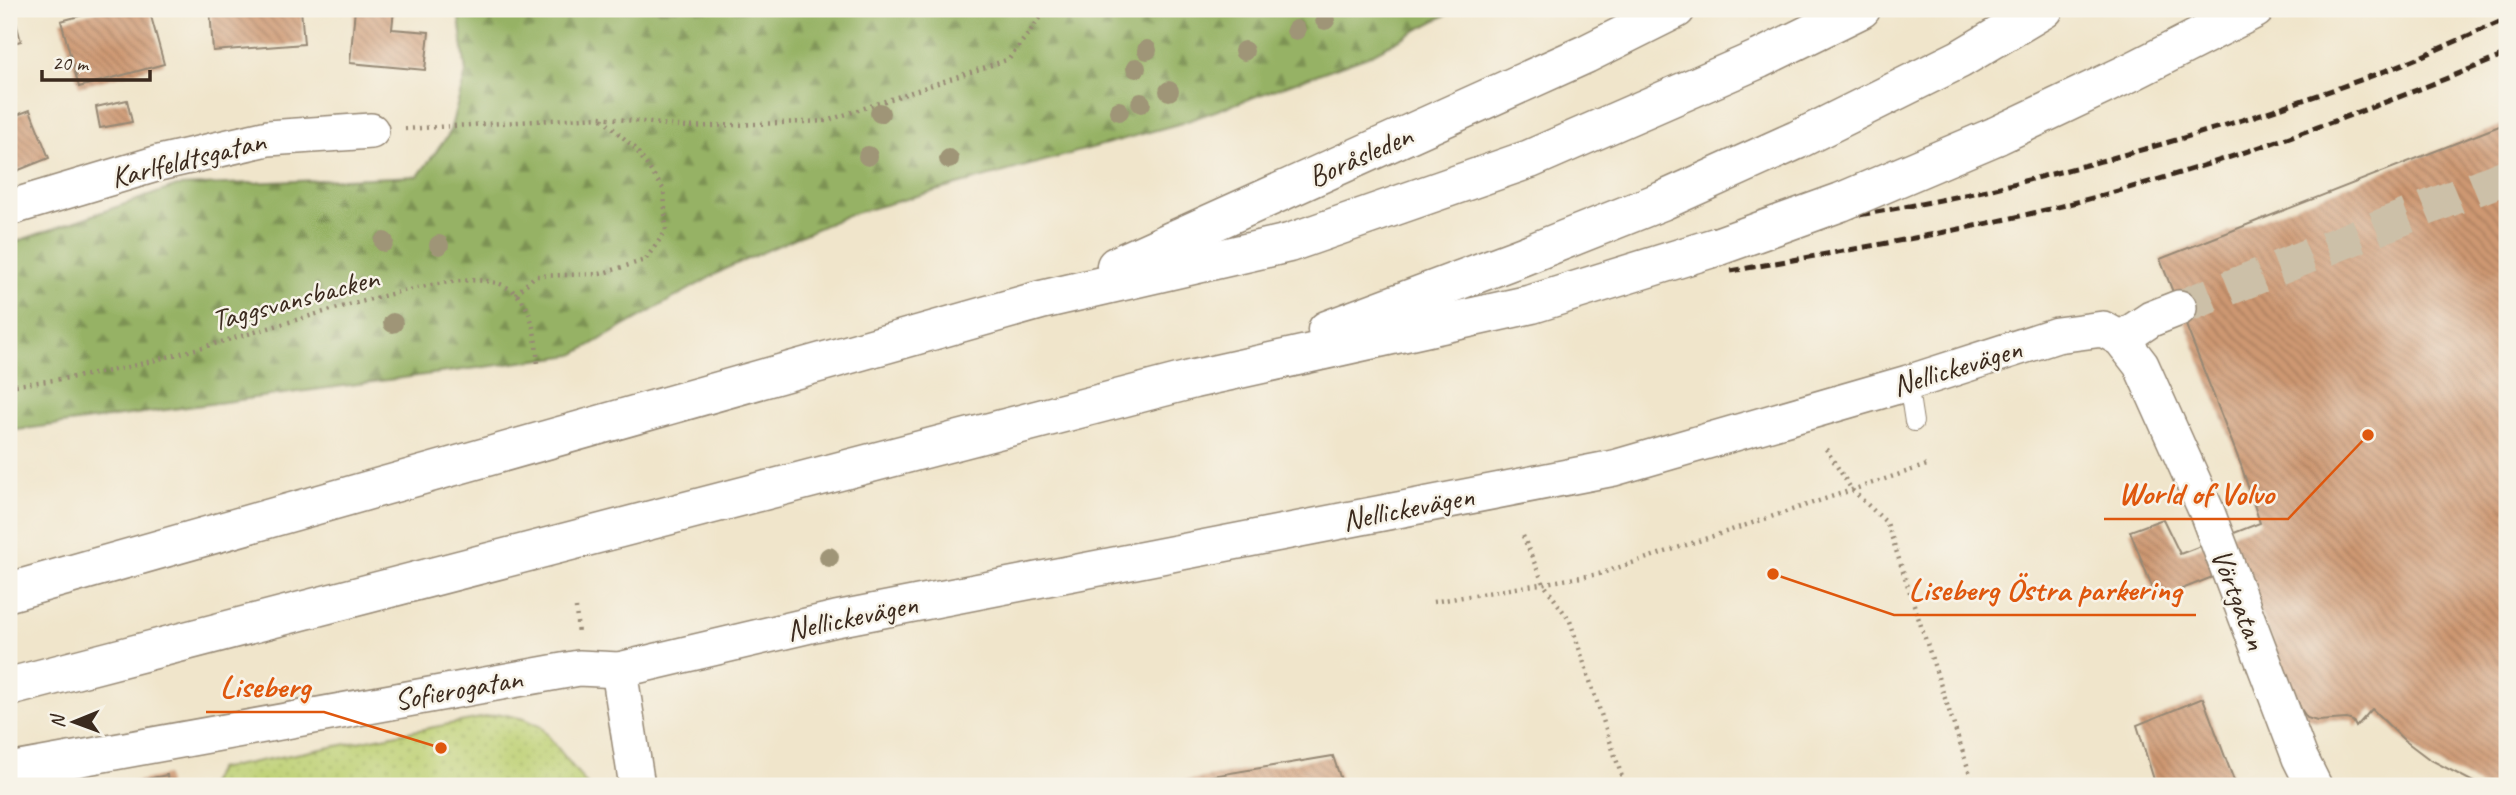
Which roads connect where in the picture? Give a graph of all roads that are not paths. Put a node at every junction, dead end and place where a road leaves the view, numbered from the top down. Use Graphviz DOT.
graph roads {
  1 [pos="1676,9"];
  2 [pos="1861,9"];
  3 [pos="2044,9"];
  4 [pos="2255,9"];
  5 [pos="371,131"];
  6 [pos="9,208"];
  7 [pos="1041,300"];
  8 [pos="2179,308"];
  9 [pos="2121,340"];
  10 [pos="1194,379"];
  11 [pos="1908,383"];
  12 [pos="1914,422"];
  13 [pos="9,592"];
  14 [pos="619,670"];
  15 [pos="9,687"];
  16 [pos="9,771"];
  17 [pos="638,786"];
  18 [pos="2314,786"];
  1 -- 7 [label="highway, Boråsleden"];
  2 -- 7 [label="highway"];
  3 -- 10 [label="highway"];
  4 -- 10 [label="highway, bridge"];
  5 -- 6 [label="street, Karlfeldtsgatan"];
  7 -- 13 [label="highway"];
  8 -- 9 [label="street"];
  9 -- 11 [label="street, Nellickevägen"];
  9 -- 18 [label="street, Vörtgatan"];
  10 -- 15 [label="highway"];
  11 -- 12 [label="lane"];
  11 -- 14 [label="street, Nellickevägen"];
  14 -- 16 [label="street, Sofierogatan"];
  14 -- 17 [label="street"];
}
